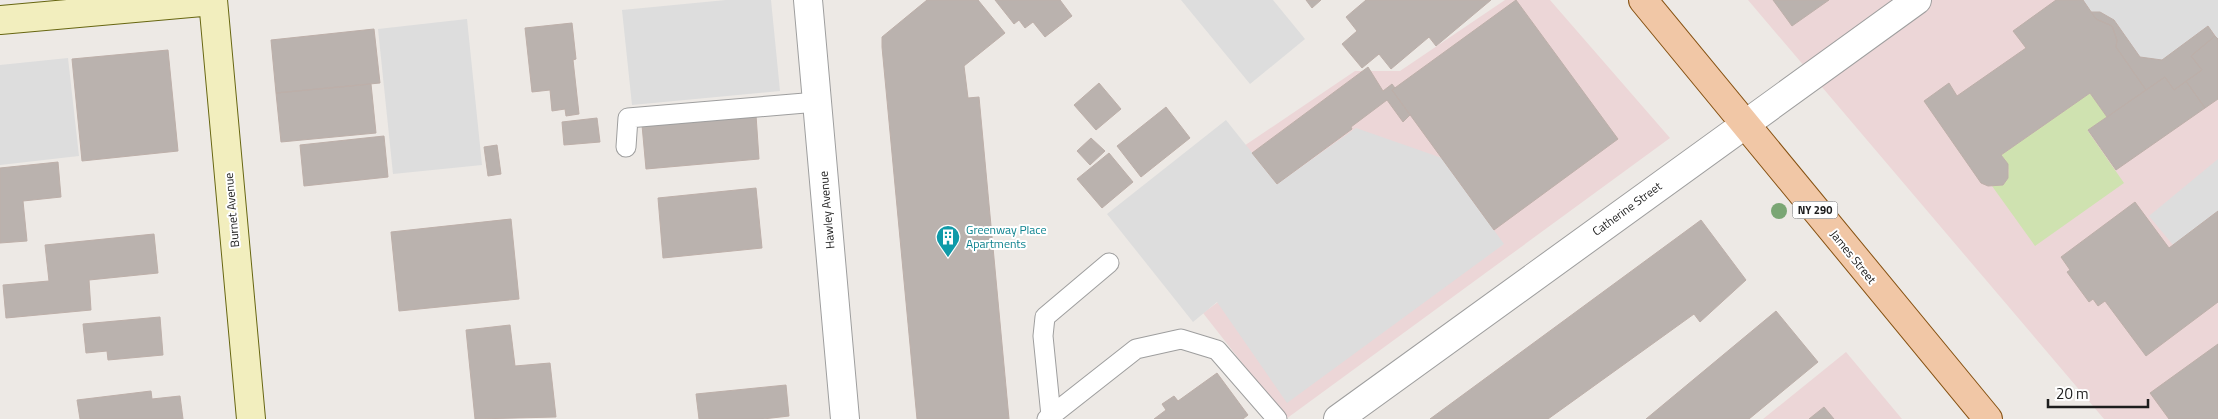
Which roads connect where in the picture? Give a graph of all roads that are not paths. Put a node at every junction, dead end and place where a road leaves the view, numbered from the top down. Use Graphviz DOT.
graph roads {
  1 [pos="217,0"];
  2 [pos="808,0"];
  3 [pos="1643,0"];
  4 [pos="1916,0"];
  5 [pos="0,20"];
  6 [pos="817,102"];
  7 [pos="1745,124"];
  8 [pos="626,147"];
  9 [pos="1109,263"];
  10 [pos="1049,418"];
  11 [pos="251,419"];
  12 [pos="845,419"];
  13 [pos="1277,419"];
  14 [pos="1338,419"];
  15 [pos="1988,419"];
  1 -- 5 [label="street"];
  1 -- 11 [label="street, Burnet Avenue"];
  2 -- 6 [label="street, Hawley Avenue"];
  3 -- 7 [label="main road, James Street / NY 290"];
  4 -- 7 [label="street, Catherine Street"];
  6 -- 8 [label="lane"];
  6 -- 12 [label="street, Hawley Avenue"];
  7 -- 14 [label="street, Catherine Street"];
  7 -- 15 [label="main road, James Street / NY 290"];
  9 -- 10 [label="lane"];
  10 -- 13 [label="lane"];
}
